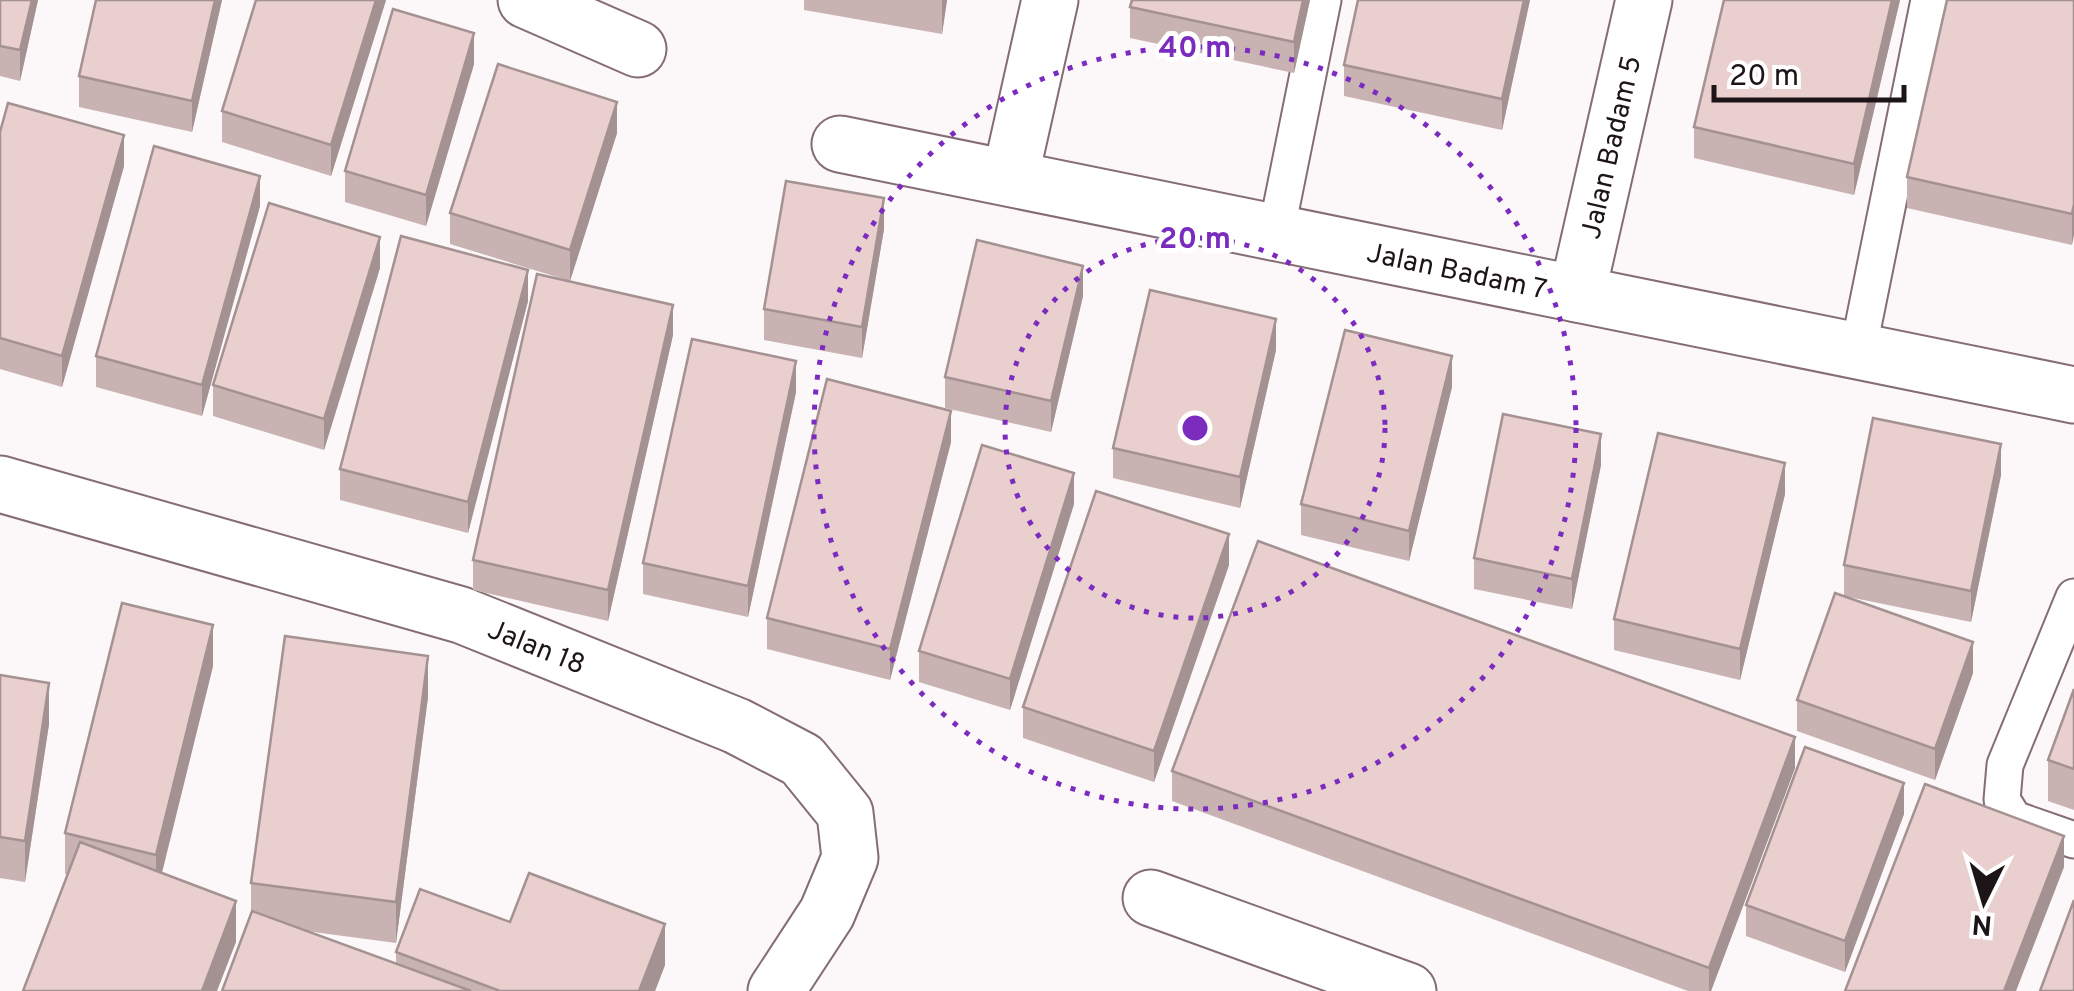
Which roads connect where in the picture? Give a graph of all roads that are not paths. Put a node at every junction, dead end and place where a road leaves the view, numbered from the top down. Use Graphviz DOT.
graph roads {
  1 [pos="526,0"];
  2 [pos="1050,0"];
  3 [pos="1322,0"];
  4 [pos="1644,0"];
  5 [pos="1929,0"];
  6 [pos="638,50"];
  7 [pos="840,144"];
  8 [pos="1010,178"];
  9 [pos="1276,233"];
  10 [pos="1577,294"];
  11 [pos="1858,352"];
  12 [pos="2074,396"];
  13 [pos="0,484"];
  14 [pos="2074,597"];
  15 [pos="2074,840"];
  16 [pos="1150,898"];
  17 [pos="785,988"];
  18 [pos="1408,991"];
  1 -- 6 [label="street"];
  2 -- 8 [label="street"];
  3 -- 9 [label="lane"];
  4 -- 10 [label="street, Jalan Badam 5"];
  5 -- 11 [label="lane"];
  7 -- 8 [label="street, Jalan Badam 7"];
  8 -- 9 [label="street, Jalan Badam 7"];
  9 -- 10 [label="street, Jalan Badam 7"];
  10 -- 11 [label="street, Jalan Badam 7"];
  11 -- 12 [label="street, Jalan Badam 7"];
  13 -- 17 [label="street, Jalan 18"];
  14 -- 15 [label="lane"];
  16 -- 18 [label="street"];
}
